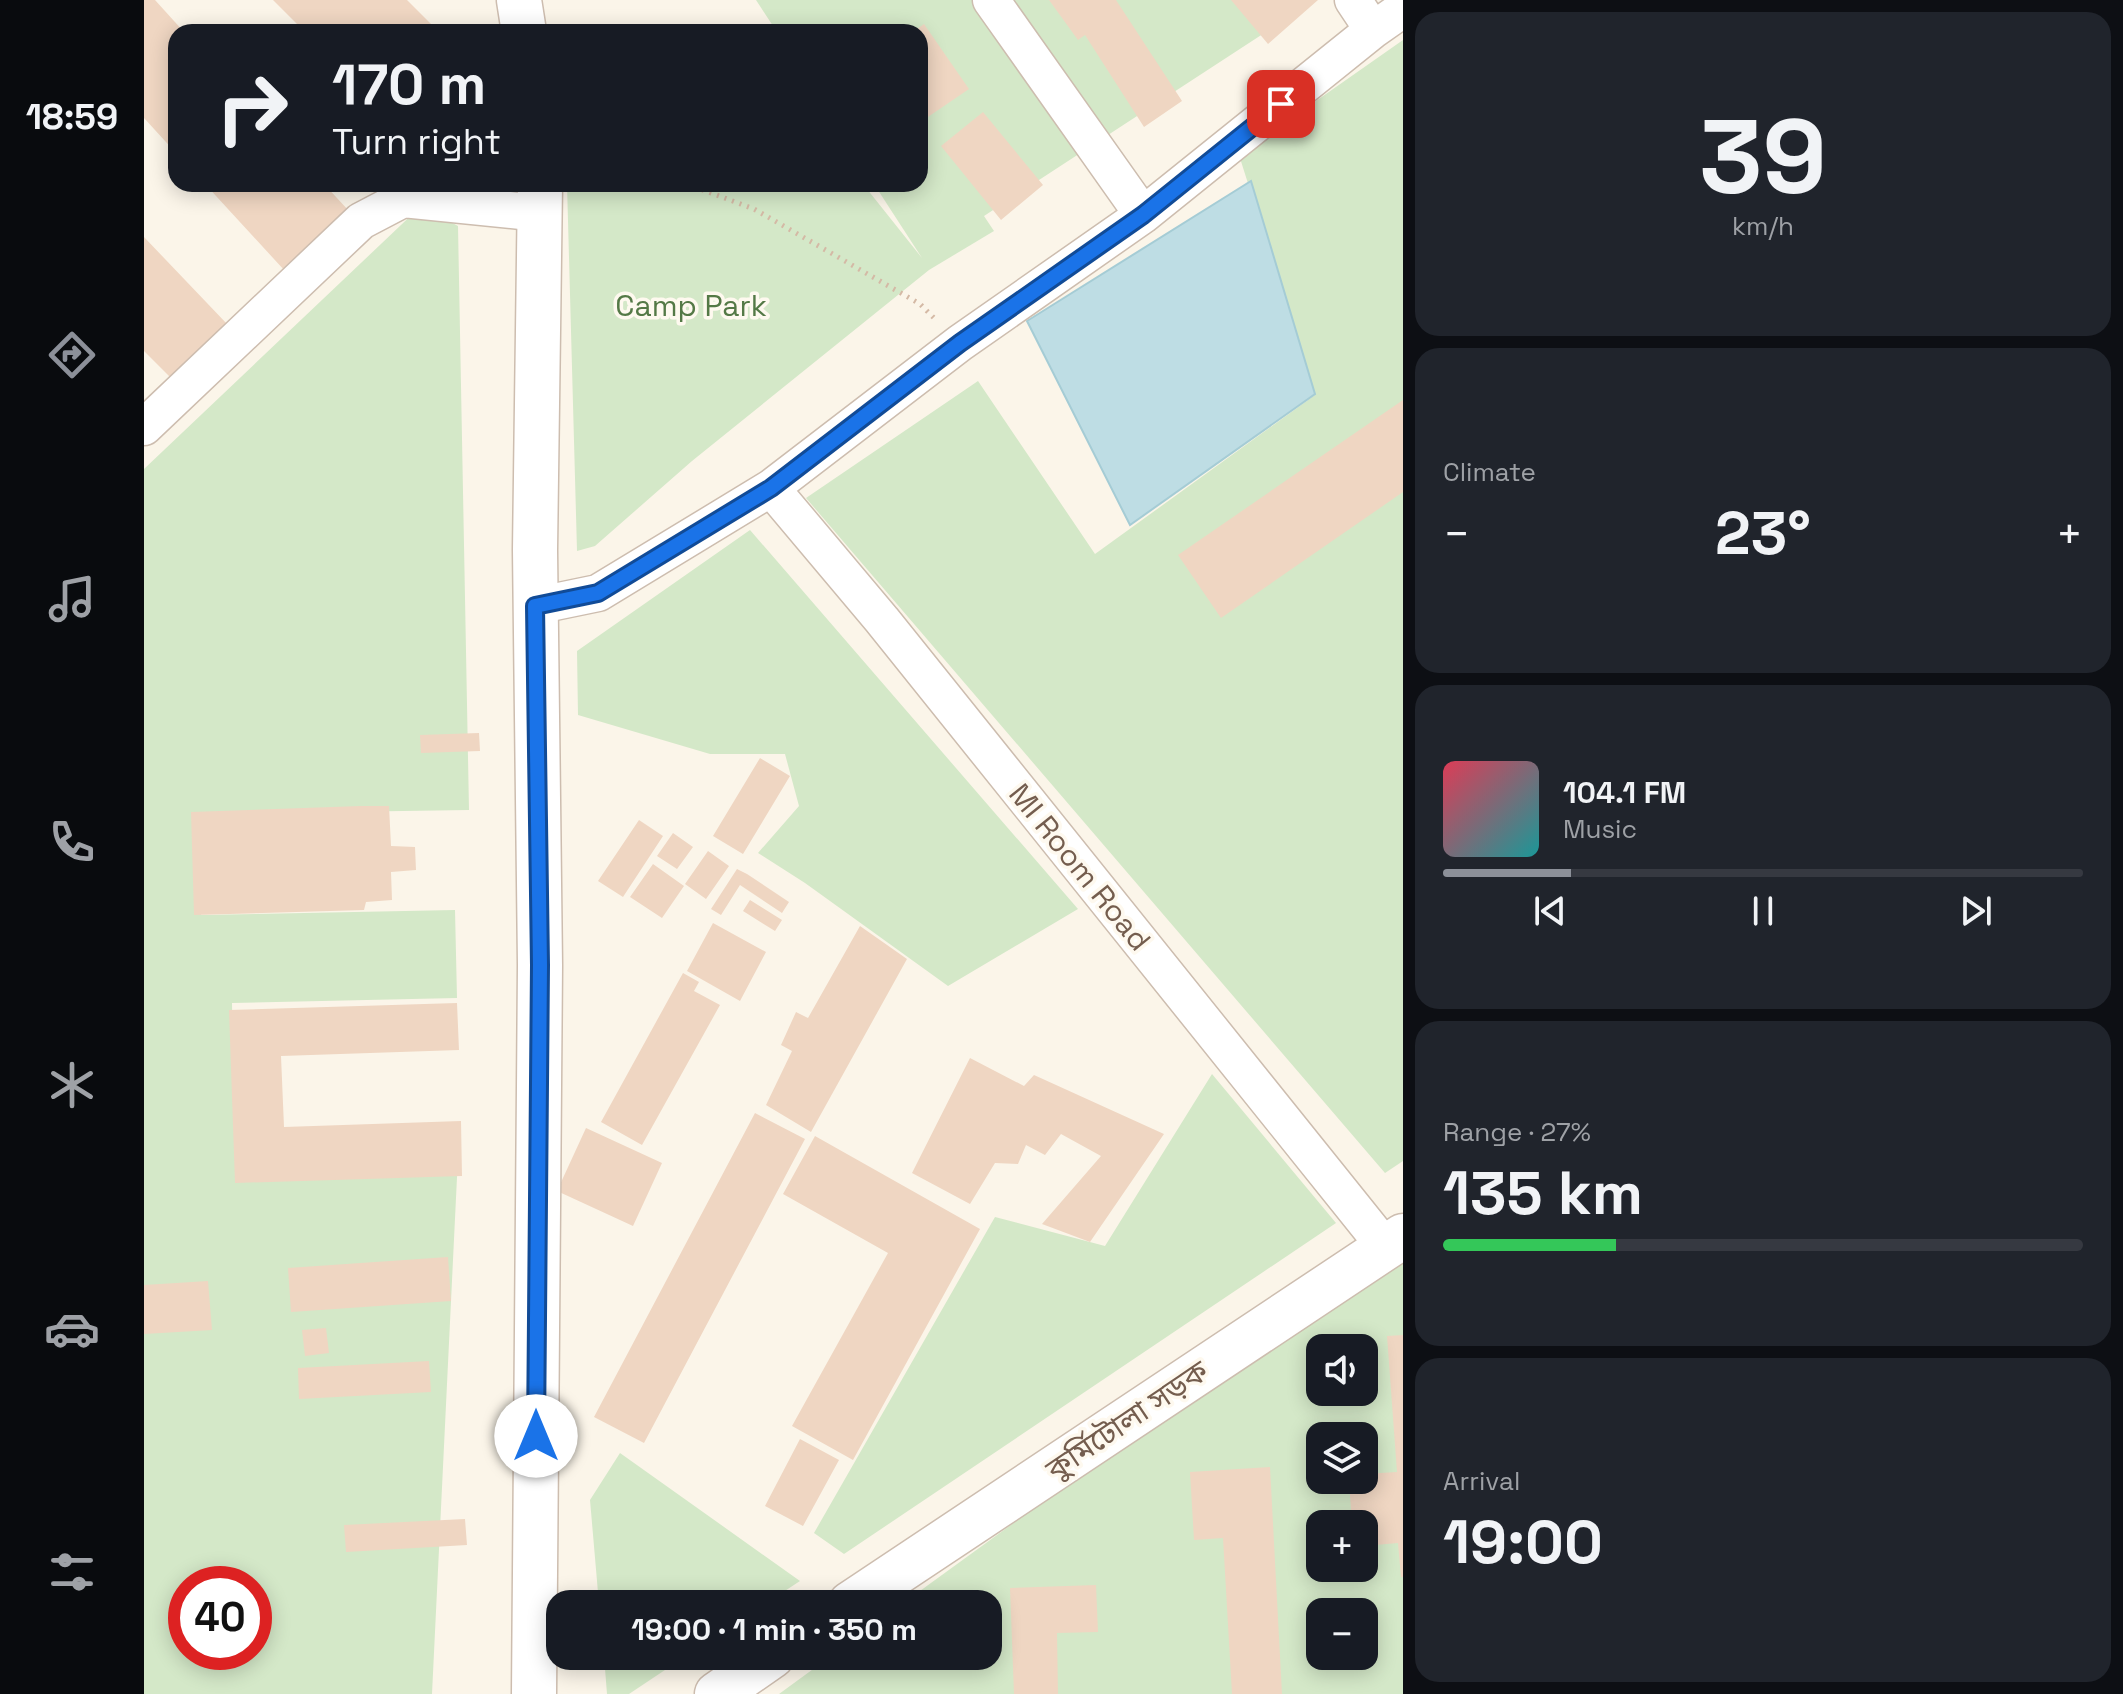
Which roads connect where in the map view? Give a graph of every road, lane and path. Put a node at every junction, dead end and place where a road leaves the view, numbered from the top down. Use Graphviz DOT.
graph roads {
  1 [pos="519,0"];
  2 [pos="991,0"];
  3 [pos="1353,0"];
  4 [pos="1403,9"];
  5 [pos="523,24"];
  6 [pos="1373,30"];
  7 [pos="708,192"];
  8 [pos="540,199"];
  9 [pos="1143,215"];
  10 [pos="960,343"];
  11 [pos="144,427"];
  12 [pos="771,488"];
  13 [pos="535,606"];
  14 [pos="1394,1242"];
  15 [pos="871,1590"];
  16 [pos="752,1670"];
  17 [pos="534,1694"];
  18 [pos="717,1694"];
  1 -- 5 [label="street"];
  2 -- 9 [label="street"];
  3 -- 6 [label="street"];
  4 -- 6 [label="street"];
  6 -- 9 [label="street"];
  7 -- 10 [label="path"];
  8 -- 11 [label="street"];
  8 -- 13 [label="street"];
  9 -- 10 [label="street"];
  10 -- 12 [label="street"];
  12 -- 13 [label="street"];
  12 -- 14 [label="street, MI Room Road"];
  13 -- 17 [label="street"];
  14 -- 15 [label="street, কুর্মিটোলা সড়ক"];
  16 -- 18 [label="street"];
}
